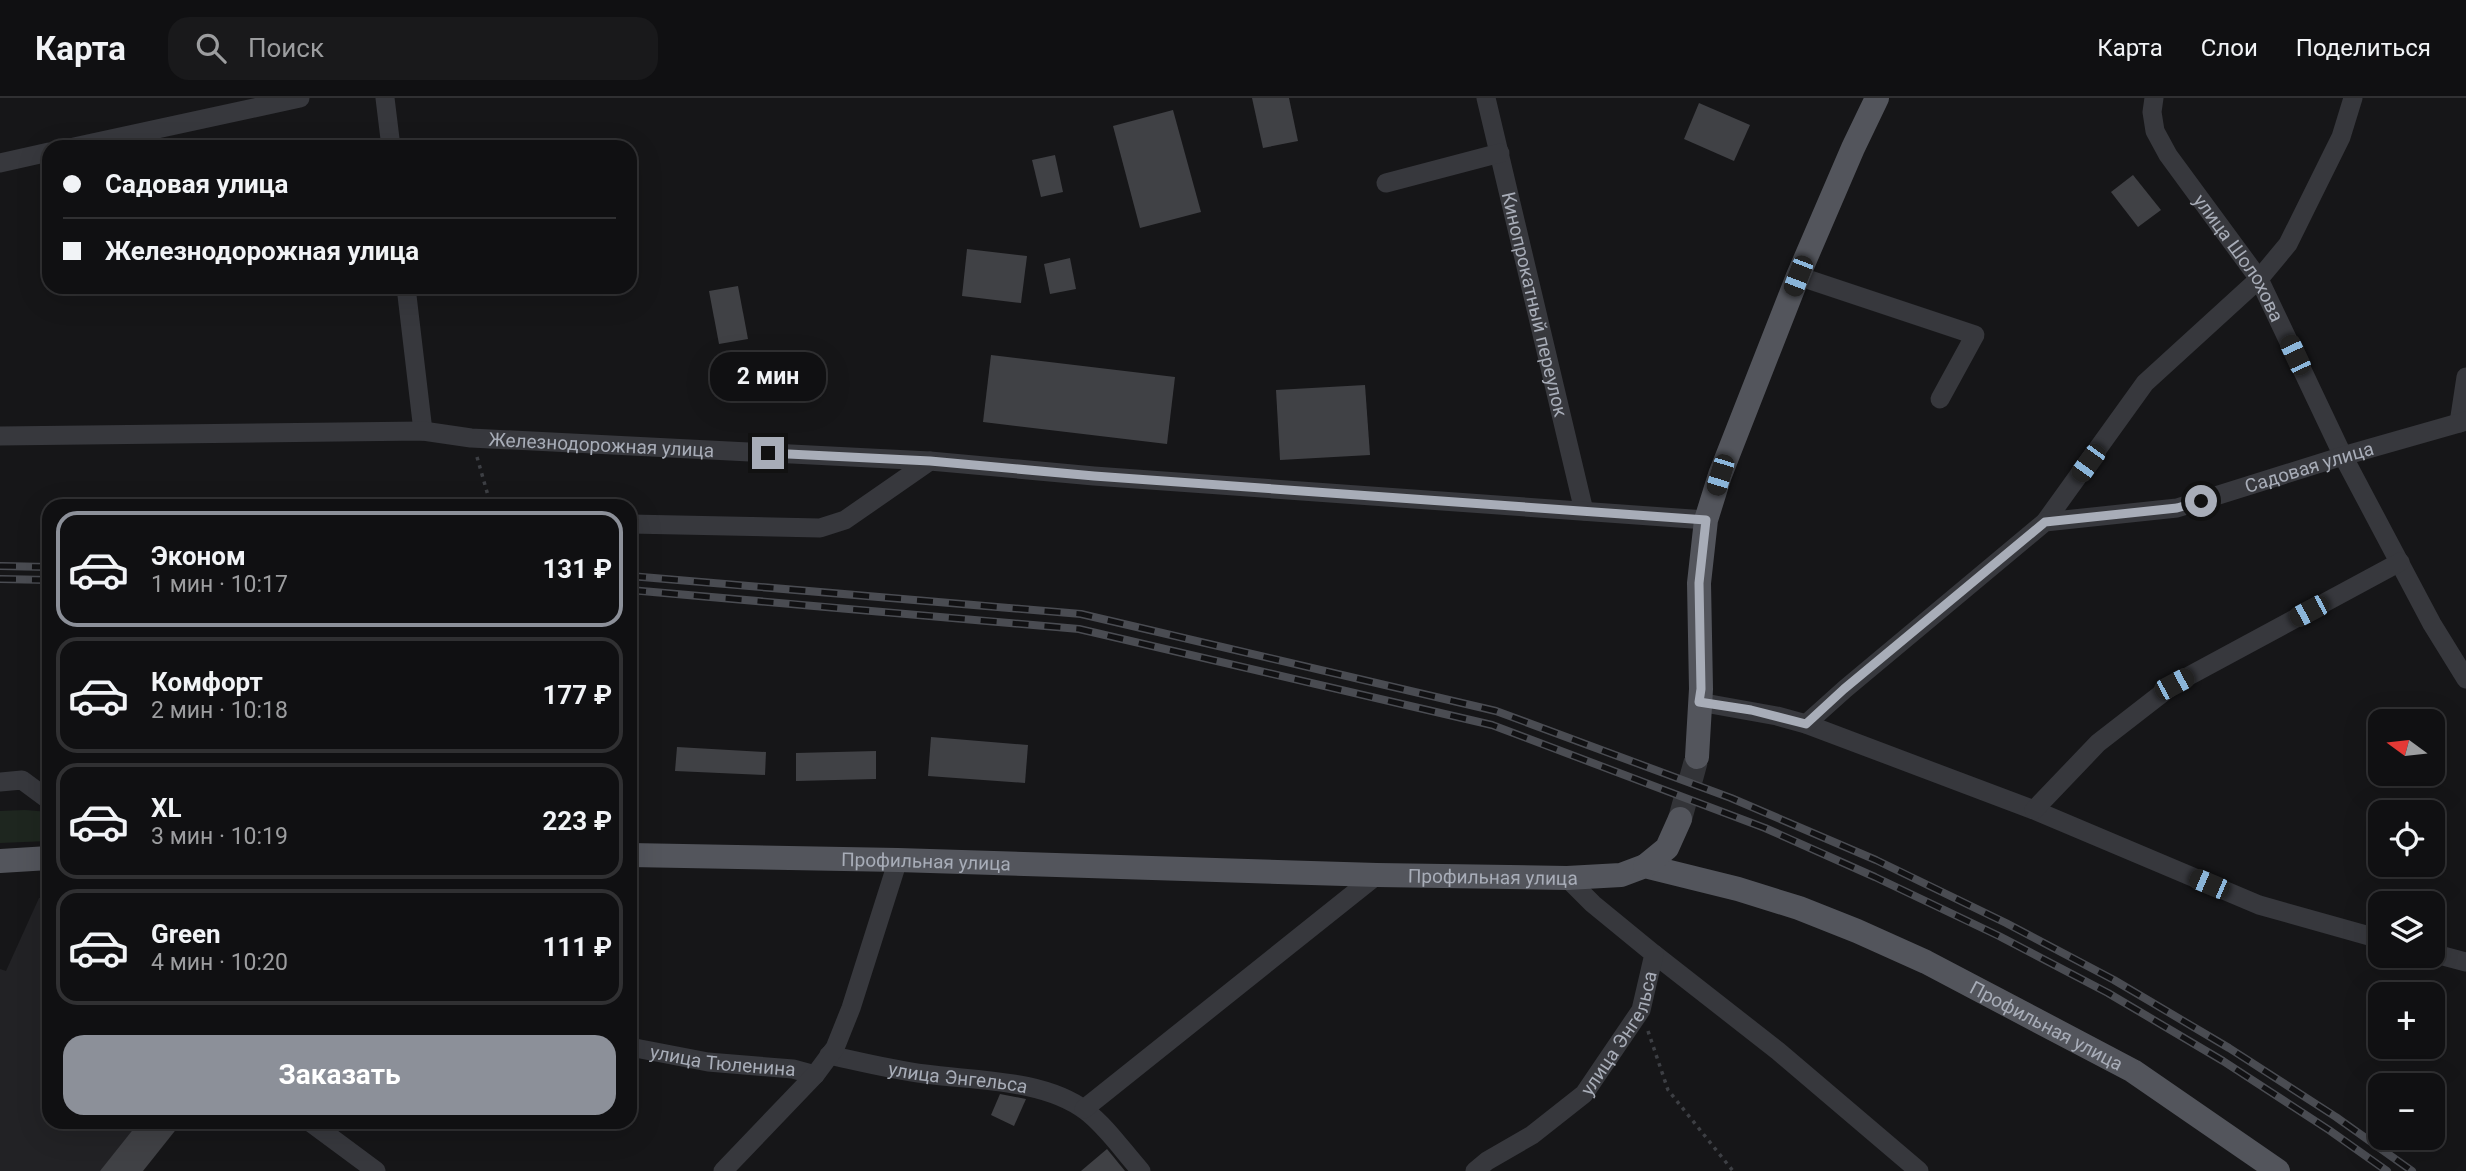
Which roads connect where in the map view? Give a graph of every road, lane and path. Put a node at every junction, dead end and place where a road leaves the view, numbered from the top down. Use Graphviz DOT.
graph roads {
  1 [pos="385,98"];
  2 [pos="1486,98"];
  3 [pos="1877,98"];
  4 [pos="2154,98"];
  5 [pos="2353,98"];
  6 [pos="290,99"];
  7 [pos="106,140"];
  8 [pos="390,140"];
  9 [pos="1500,153"];
  10 [pos="42,154"];
  11 [pos="0,163"];
  12 [pos="1386,183"];
  13 [pos="1798,276"];
  14 [pos="2259,279"];
  15 [pos="407,294"];
  16 [pos="2466,377"];
  17 [pos="1940,399"];
  18 [pos="2462,422"];
  19 [pos="423,431"];
  20 [pos="0,436"];
  21 [pos="471,438"];
  22 [pos="2343,456"];
  23 [pos="930,461"];
  24 [pos="489,499"];
  25 [pos="1584,511"];
  26 [pos="1706,520"];
  27 [pos="2045,522"];
  28 [pos="637,524"];
  29 [pos="2400,562"];
  30 [pos="2466,679"];
  31 [pos="1699,702"];
  32 [pos="1806,724"];
  33 [pos="1697,757"];
  34 [pos="0,782"];
  35 [pos="42,795"];
  36 [pos="2034,810"];
  37 [pos="1680,819"];
  38 [pos="637,855"];
  39 [pos="42,858"];
  40 [pos="898,860"];
  41 [pos="0,861"];
  42 [pos="1645,866"];
  43 [pos="1377,875"];
  44 [pos="1567,878"];
  45 [pos="2368,936"];
  46 [pos="1654,954"];
  47 [pos="2445,956"];
  48 [pos="2466,962"];
  49 [pos="1641,1010"];
  50 [pos="637,1048"];
  51 [pos="829,1055"];
  52 [pos="815,1075"];
  53 [pos="1084,1109"];
  54 [pos="319,1129"];
  55 [pos="376,1171"];
  56 [pos="723,1171"];
  57 [pos="1140,1171"];
  58 [pos="1475,1171"];
  59 [pos="1733,1171"];
  60 [pos="1919,1171"];
  61 [pos="2278,1171"];
  1 -- 8 [label="street"];
  2 -- 9 [label="street, Кинопрокатный переулок"];
  3 -- 13 [label="main road"];
  4 -- 14 [label="street, улица Шолохова"];
  5 -- 14 [label="street"];
  6 -- 7 [label="street"];
  9 -- 12 [label="street"];
  9 -- 25 [label="street, Кинопрокатный переулок"];
  10 -- 11 [label="street"];
  13 -- 17 [label="street"];
  13 -- 26 [label="main road"];
  14 -- 22 [label="street, улица Шолохова"];
  14 -- 27 [label="street"];
  15 -- 19 [label="street"];
  16 -- 18 [label="street"];
  18 -- 22 [label="street, Садовая улица"];
  19 -- 20 [label="street, Железнодорожная улица"];
  19 -- 21 [label="street, Железнодорожная улица"];
  21 -- 23 [label="street, Железнодорожная улица"];
  21 -- 24 [label="path"];
  22 -- 27 [label="street, Садовая улица"];
  22 -- 29 [label="street, улица Шолохова"];
  23 -- 25 [label="street, Железнодорожная улица"];
  23 -- 28 [label="street"];
  25 -- 26 [label="street, Железнодорожная улица"];
  26 -- 31 [label="main road"];
  27 -- 32 [label="street"];
  29 -- 30 [label="street, улица Шолохова"];
  29 -- 36 [label="street"];
  31 -- 32 [label="street"];
  31 -- 33 [label="main road"];
  32 -- 36 [label="street"];
  34 -- 35 [label="street"];
  36 -- 45 [label="street"];
  37 -- 42 [label="main road"];
  38 -- 40 [label="main road, Профильная улица"];
  39 -- 41 [label="main road"];
  40 -- 43 [label="main road, Профильная улица"];
  40 -- 51 [label="street"];
  42 -- 44 [label="main road, Профильная улица"];
  42 -- 61 [label="main road, Профильная улица"];
  43 -- 44 [label="main road, Профильная улица"];
  43 -- 53 [label="street"];
  44 -- 46 [label="street, улица Энгельса"];
  46 -- 49 [label="street, улица Энгельса"];
  46 -- 60 [label="street"];
  47 -- 48 [label="street"];
  49 -- 58 [label="street, улица Энгельса"];
  49 -- 59 [label="path"];
  50 -- 52 [label="street, улица Тюленина"];
  51 -- 52 [label="street"];
  51 -- 53 [label="street, улица Энгельса"];
  52 -- 56 [label="street"];
  53 -- 57 [label="street, улица Энгельса"];
  54 -- 55 [label="street"];
}
